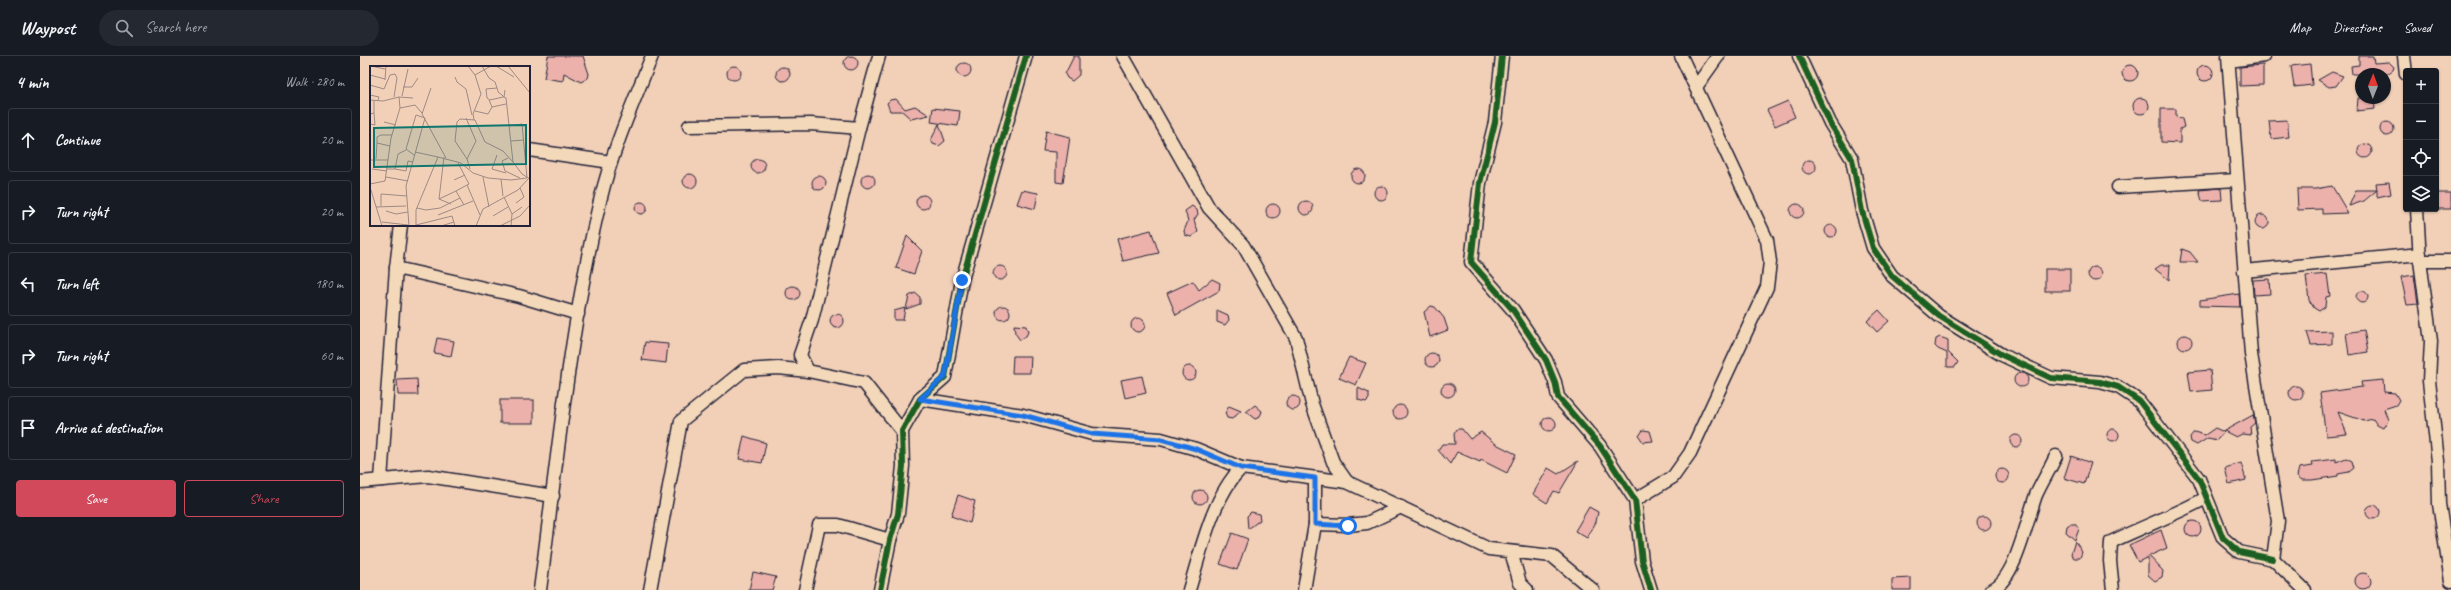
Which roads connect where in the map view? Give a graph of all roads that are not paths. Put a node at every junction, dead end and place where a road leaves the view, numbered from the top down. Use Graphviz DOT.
graph roads {
  1 [pos="652,56"];
  2 [pos="879,56"];
  3 [pos="1026,56"];
  4 [pos="1123,56"];
  5 [pos="1502,56"];
  6 [pos="1681,56"];
  7 [pos="1718,56"];
  8 [pos="1799,56"];
  9 [pos="2264,56"];
  10 [pos="2404,56"];
  11 [pos="2229,58"];
  12 [pos="2405,68"];
  13 [pos="1696,87"];
  14 [pos="690,126"];
  15 [pos="859,128"];
  16 [pos="530,150"];
  17 [pos="611,162"];
  18 [pos="2237,180"];
  19 [pos="2118,187"];
  20 [pos="2417,212"];
  21 [pos="400,226"];
  22 [pos="2420,258"];
  23 [pos="2451,261"];
  24 [pos="396,268"];
  25 [pos="2244,271"];
  26 [pos="578,314"];
  27 [pos="808,371"];
  28 [pos="920,399"];
  29 [pos="902,431"];
  30 [pos="2056,456"];
  31 [pos="1241,468"];
  32 [pos="1315,478"];
  33 [pos="381,480"];
  34 [pos="360,482"];
  35 [pos="1347,482"];
  36 [pos="552,496"];
  37 [pos="2206,498"];
  38 [pos="1635,500"];
  39 [pos="1401,506"];
  40 [pos="1315,524"];
  41 [pos="890,540"];
  42 [pos="1511,552"];
  43 [pos="2273,558"];
  44 [pos="2451,580"];
  45 [pos="540,590"];
  46 [pos="650,590"];
  47 [pos="806,590"];
  48 [pos="880,590"];
  49 [pos="1189,590"];
  50 [pos="1304,590"];
  51 [pos="1527,590"];
  52 [pos="1593,590"];
  53 [pos="1651,590"];
  54 [pos="1991,590"];
  55 [pos="2113,590"];
  56 [pos="2305,590"];
  1 -- 17 [label="street"];
  2 -- 15 [label="street"];
  3 -- 28 [label="street"];
  4 -- 35 [label="street"];
  5 -- 38 [label="street"];
  6 -- 13 [label="street"];
  7 -- 13 [label="street"];
  8 -- 37 [label="street"];
  9 -- 11 [label="street"];
  10 -- 12 [label="street"];
  11 -- 18 [label="street"];
  13 -- 38 [label="street"];
  14 -- 15 [label="street"];
  15 -- 27 [label="street"];
  16 -- 17 [label="street"];
  17 -- 26 [label="street"];
  18 -- 19 [label="street"];
  18 -- 25 [label="street"];
  20 -- 22 [label="street"];
  21 -- 24 [label="street"];
  22 -- 23 [label="street"];
  22 -- 25 [label="street"];
  22 -- 44 [label="street"];
  24 -- 26 [label="street"];
  24 -- 33 [label="street"];
  25 -- 43 [label="street"];
  26 -- 36 [label="street"];
  27 -- 29 [label="street"];
  27 -- 46 [label="street"];
  28 -- 29 [label="street"];
  28 -- 31 [label="street"];
  29 -- 41 [label="street"];
  30 -- 54 [label="street"];
  31 -- 32 [label="street"];
  31 -- 49 [label="street"];
  32 -- 35 [label="street"];
  32 -- 40 [label="street"];
  33 -- 34 [label="street"];
  33 -- 36 [label="street"];
  35 -- 39 [label="street"];
  36 -- 45 [label="street"];
  37 -- 43 [label="street"];
  37 -- 55 [label="street"];
  38 -- 53 [label="street"];
  39 -- 40 [label="street"];
  39 -- 42 [label="street"];
  40 -- 50 [label="street"];
  41 -- 47 [label="street"];
  41 -- 48 [label="street"];
  42 -- 51 [label="street"];
  42 -- 52 [label="street"];
  43 -- 56 [label="street"];
}
